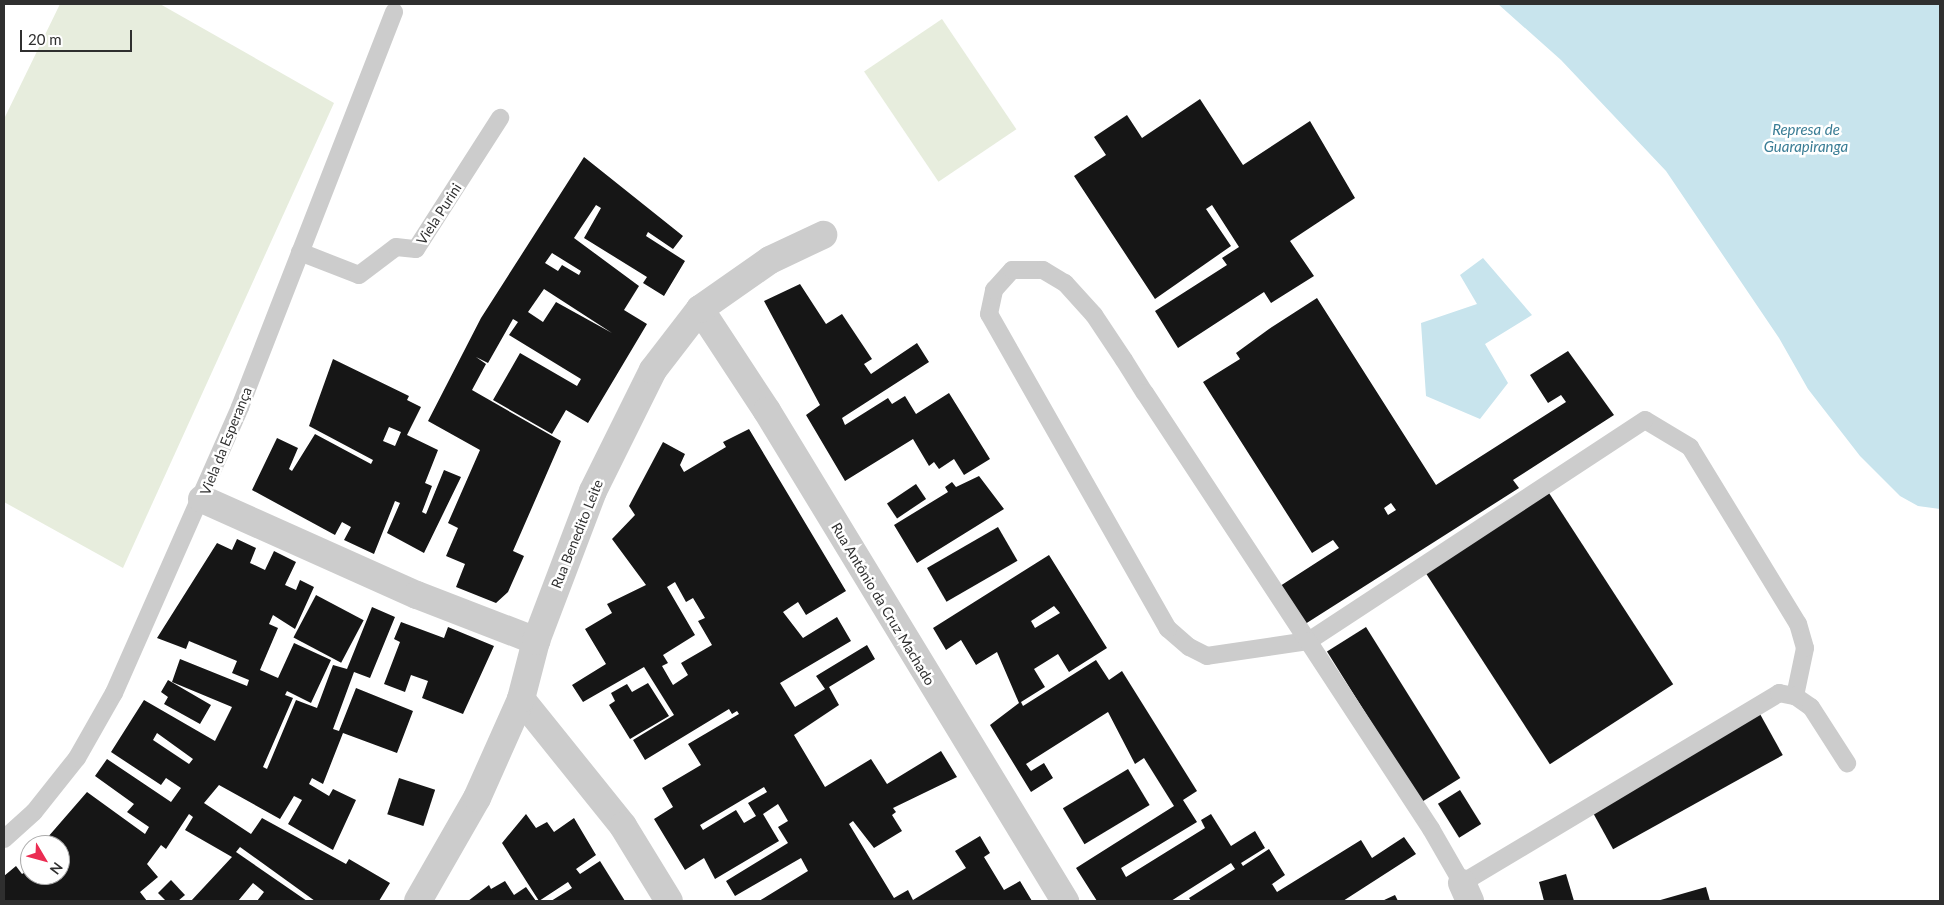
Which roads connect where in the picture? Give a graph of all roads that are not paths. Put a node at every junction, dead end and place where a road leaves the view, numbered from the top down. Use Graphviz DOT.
graph roads {
  1 [pos="394,12"];
  2 [pos="500,118"];
  3 [pos="823,236"];
  4 [pos="300,252"];
  5 [pos="700,309"];
  6 [pos="202,499"];
  7 [pos="536,641"];
  8 [pos="1308,641"];
  9 [pos="1795,696"];
  10 [pos="521,699"];
  11 [pos="1847,763"];
  12 [pos="4,839"];
  13 [pos="1466,892"];
  14 [pos="418,901"];
  15 [pos="668,901"];
  16 [pos="1065,901"];
  1 -- 4 [label="lane, Viela da Esperança"];
  2 -- 4 [label="lane, Viela Purini"];
  3 -- 5 [label="street, Rua Benedito Leite"];
  4 -- 6 [label="lane, Viela da Esperança"];
  5 -- 7 [label="street, Rua Benedito Leite"];
  5 -- 16 [label="street, Rua Antônio da Cruz Machado"];
  6 -- 7 [label="street"];
  6 -- 12 [label="lane, Viela da Esperança"];
  7 -- 10 [label="street, Rua Benedito Leite"];
  8 -- 8 [label="lane"];
  8 -- 9 [label="lane"];
  8 -- 13 [label="lane"];
  9 -- 11 [label="lane"];
  9 -- 13 [label="lane"];
  10 -- 14 [label="street, Rua Benedito Leite"];
  10 -- 15 [label="street"];
}
